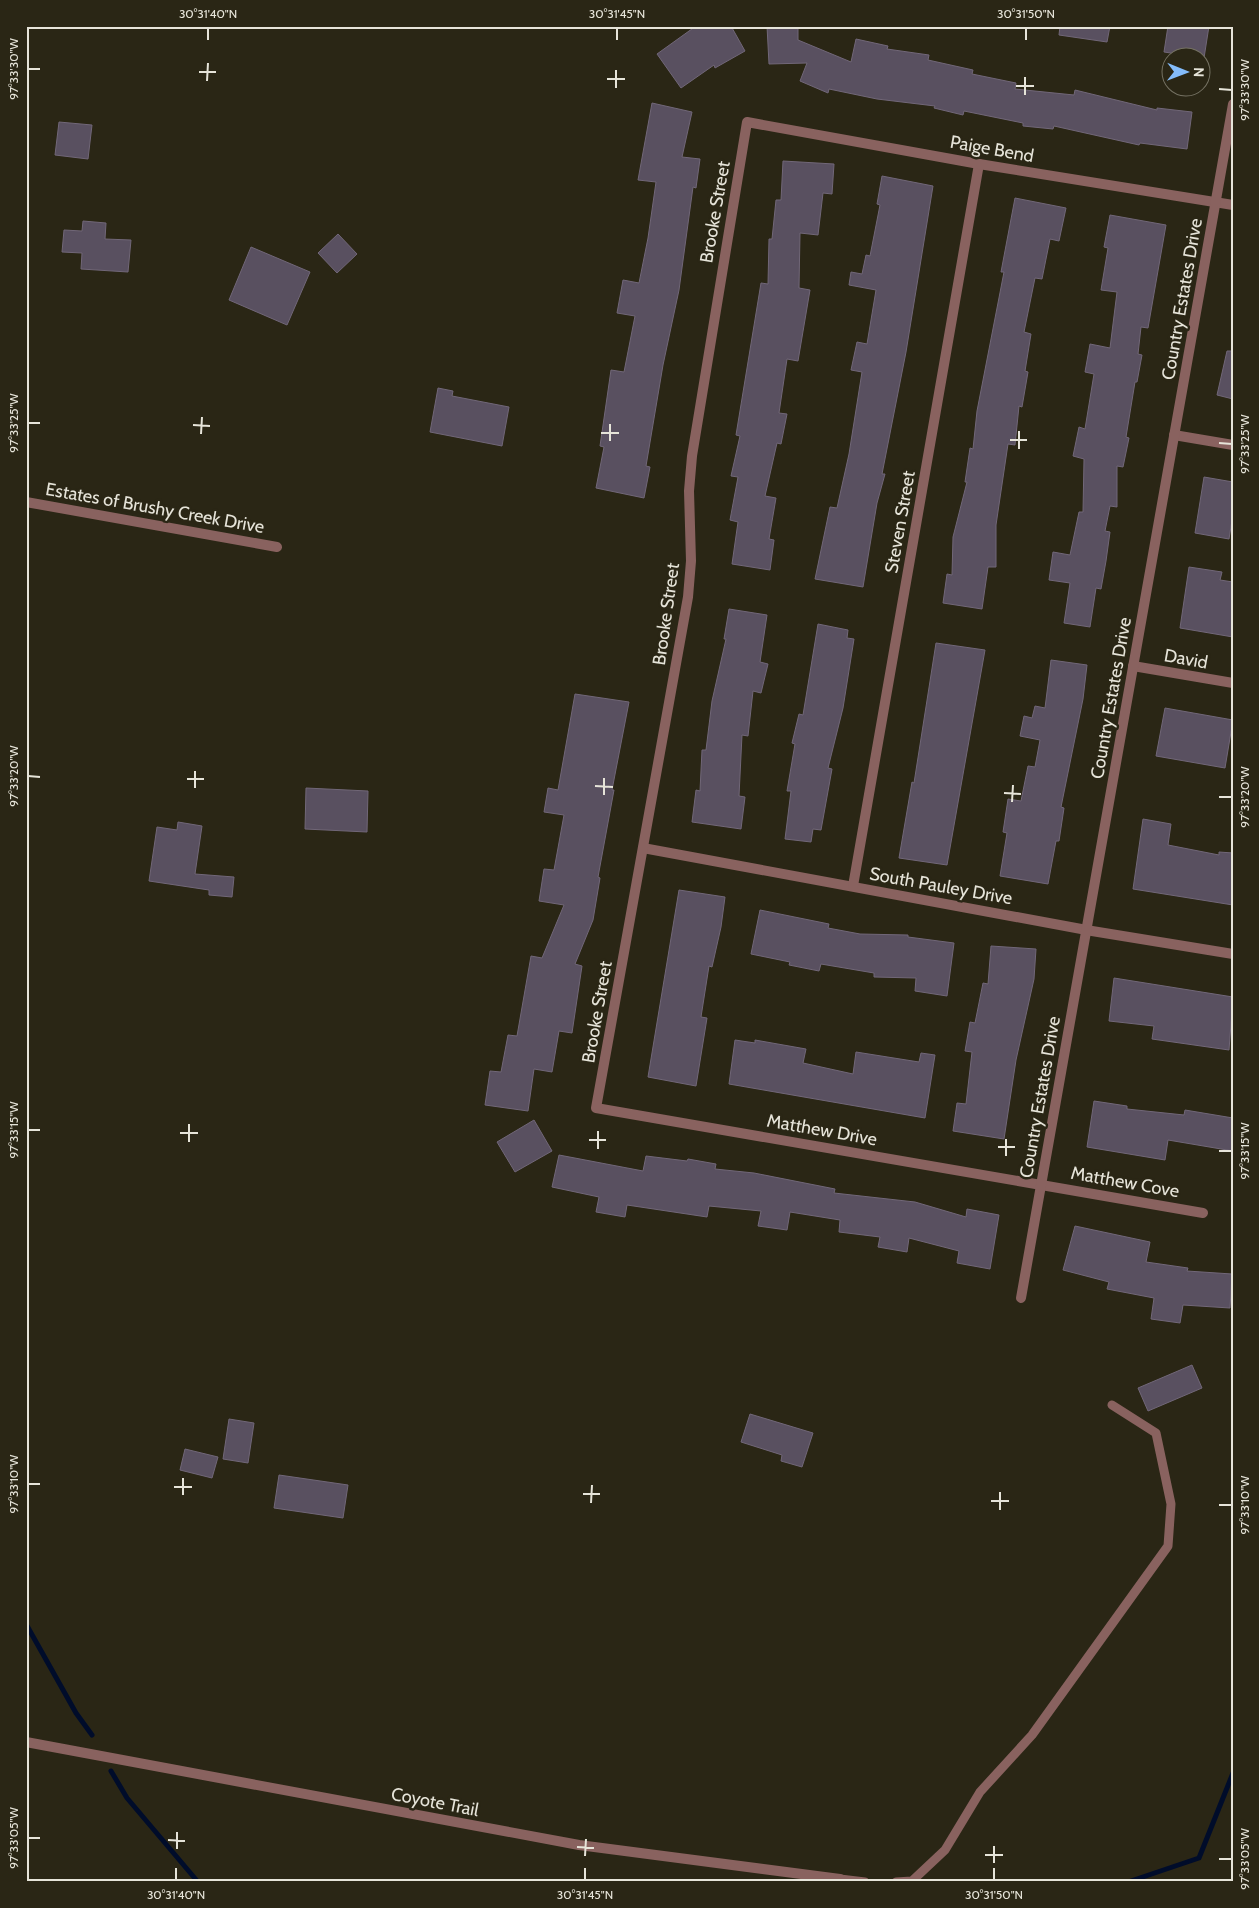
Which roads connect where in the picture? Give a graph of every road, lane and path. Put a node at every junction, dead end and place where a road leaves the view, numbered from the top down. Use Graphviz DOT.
graph roads {
  1 [pos="1233,104"];
  2 [pos="747,122"];
  3 [pos="979,164"];
  4 [pos="1215,202"];
  5 [pos="1233,205"];
  6 [pos="1174,435"];
  7 [pos="1233,445"];
  8 [pos="26,502"];
  9 [pos="277,547"];
  10 [pos="1133,666"];
  11 [pos="1233,683"];
  12 [pos="643,848"];
  13 [pos="853,886"];
  14 [pos="1086,929"];
  15 [pos="1233,954"];
  16 [pos="596,1108"];
  17 [pos="1041,1184"];
  18 [pos="1203,1212"];
  19 [pos="1021,1298"];
  20 [pos="1112,1405"];
  21 [pos="26,1742"];
  22 [pos="840,1879"];
  23 [pos="865,1882"];
  24 [pos="896,1882"];
  1 -- 4 [label="street, Country Estates Drive"];
  2 -- 3 [label="street, Paige Bend"];
  2 -- 12 [label="street, Brooke Street"];
  3 -- 4 [label="street, Paige Bend"];
  3 -- 13 [label="street, Steven Street"];
  4 -- 5 [label="street, Paige Bend"];
  4 -- 6 [label="street, Country Estates Drive"];
  6 -- 7 [label="street"];
  6 -- 10 [label="street, Country Estates Drive"];
  8 -- 9 [label="street, Estates of Brushy Creek Drive"];
  10 -- 11 [label="street, David"];
  10 -- 14 [label="street, Country Estates Drive"];
  12 -- 13 [label="street, South Pauley Drive"];
  12 -- 16 [label="street, Brooke Street"];
  13 -- 14 [label="street, South Pauley Drive"];
  14 -- 15 [label="street, South Pauley Drive"];
  14 -- 17 [label="street, Country Estates Drive"];
  16 -- 17 [label="street, Matthew Drive"];
  17 -- 18 [label="street, Matthew Cove"];
  17 -- 19 [label="street, Country Estates Drive"];
  20 -- 24 [label="lane"];
  21 -- 22 [label="street, Coyote Trail"];
  22 -- 23 [label="lane"];
}
